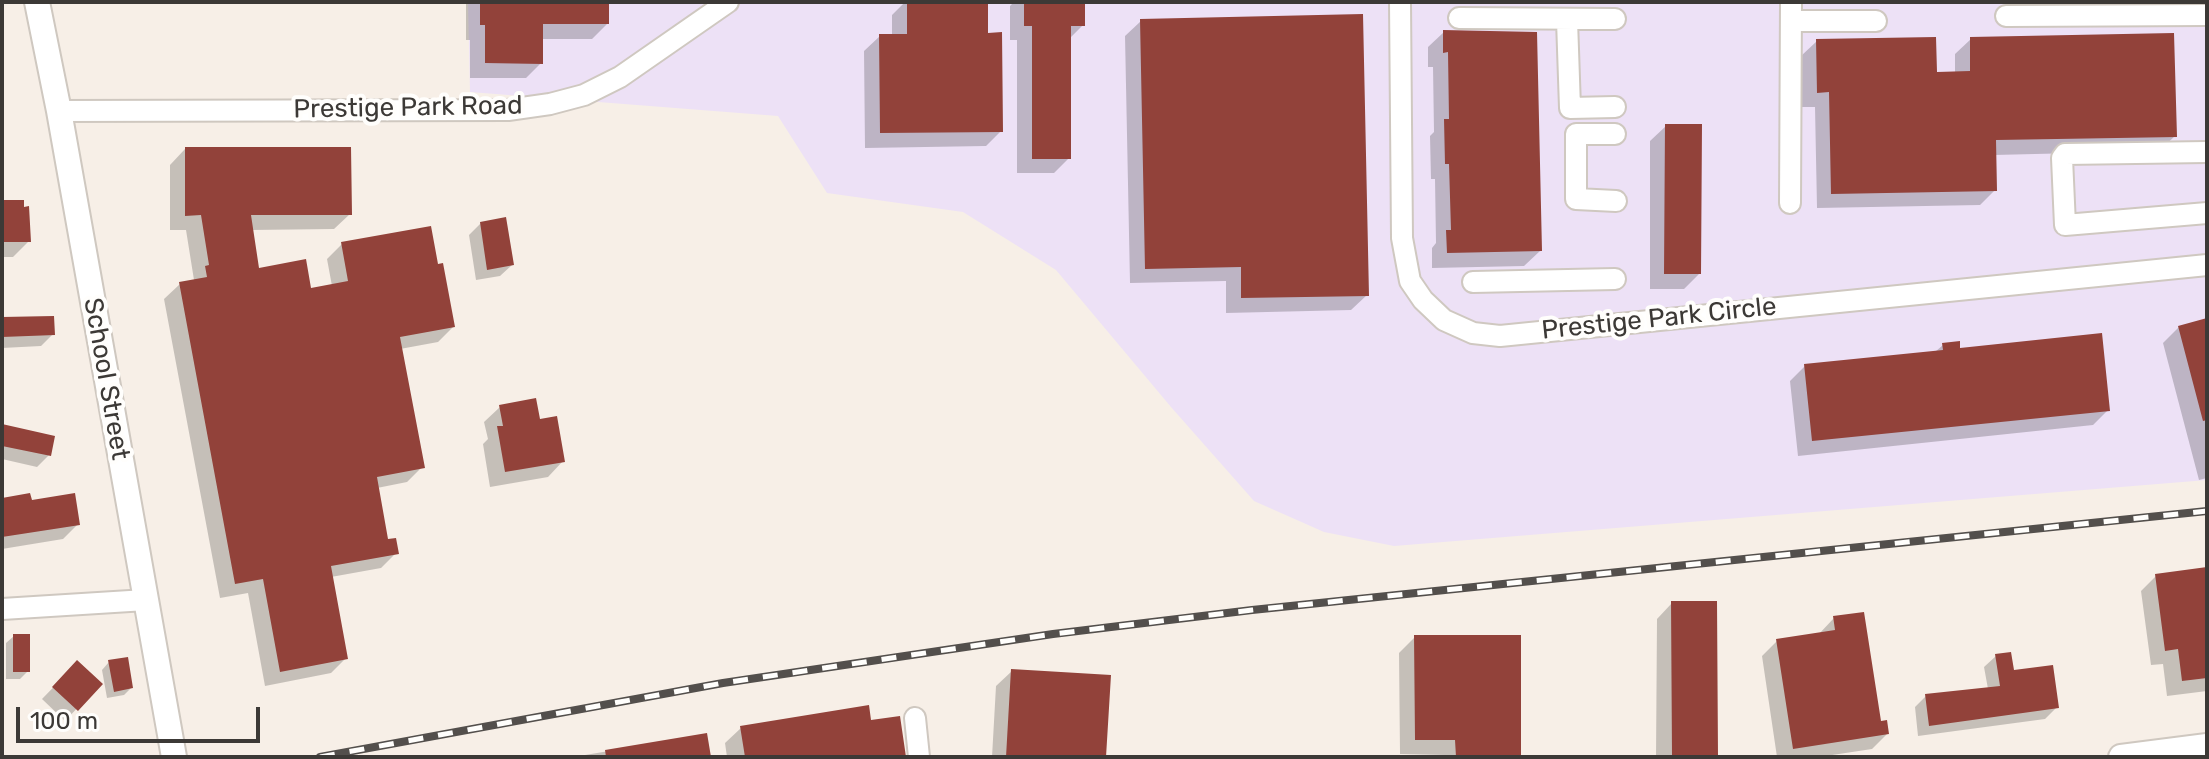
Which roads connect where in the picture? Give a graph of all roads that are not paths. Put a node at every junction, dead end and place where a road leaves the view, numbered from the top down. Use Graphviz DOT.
graph roads {
  1 [pos="37,2"];
  2 [pos="728,2"];
  3 [pos="1400,2"];
  4 [pos="1791,12"];
  5 [pos="2207,15"];
  6 [pos="2006,16"];
  7 [pos="1459,18"];
  8 [pos="1615,19"];
  9 [pos="1567,20"];
  10 [pos="1876,21"];
  11 [pos="1615,107"];
  12 [pos="59,111"];
  13 [pos="1615,134"];
  14 [pos="2207,152"];
  15 [pos="1616,201"];
  16 [pos="1790,203"];
  17 [pos="2207,213"];
  18 [pos="2207,265"];
  19 [pos="1615,279"];
  20 [pos="1473,282"];
  21 [pos="146,600"];
  22 [pos="2,609"];
  23 [pos="915,718"];
  24 [pos="2207,746"];
  25 [pos="2131,756"];
  26 [pos="174,757"];
  27 [pos="919,757"];
  1 -- 12 [label="main road, School Street"];
  2 -- 12 [label="street, Prestige Park Road"];
  3 -- 18 [label="street, Prestige Park Circle"];
  4 -- 10 [label="street"];
  4 -- 16 [label="street"];
  5 -- 6 [label="street"];
  7 -- 9 [label="street"];
  8 -- 9 [label="street"];
  9 -- 11 [label="street"];
  12 -- 21 [label="main road, School Street"];
  13 -- 15 [label="street"];
  14 -- 17 [label="street"];
  19 -- 20 [label="street"];
  21 -- 22 [label="street"];
  21 -- 26 [label="main road, School Street"];
  23 -- 27 [label="street"];
  24 -- 25 [label="main road"];
}
